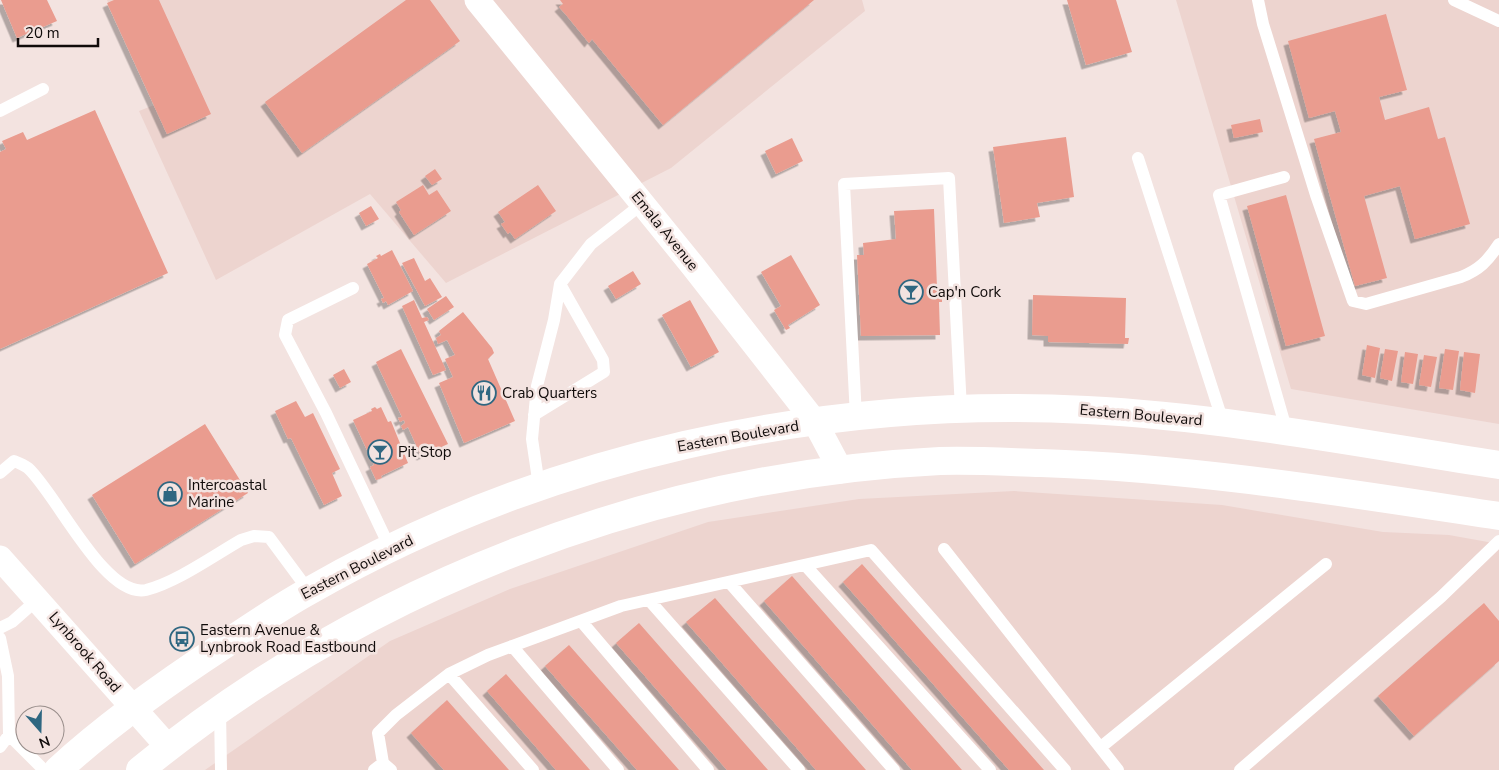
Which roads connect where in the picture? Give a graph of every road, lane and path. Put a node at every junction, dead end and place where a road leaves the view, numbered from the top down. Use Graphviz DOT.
graph roads {
  1 [pos="477,0"];
  2 [pos="1258,0"];
  3 [pos="1454,0"];
  4 [pos="1499,20"];
  5 [pos="43,89"];
  6 [pos="0,111"];
  7 [pos="1138,158"];
  8 [pos="1284,177"];
  9 [pos="642,204"];
  10 [pos="1499,244"];
  11 [pos="560,284"];
  12 [pos="353,288"];
  13 [pos="961,409"];
  14 [pos="534,415"];
  15 [pos="856,417"];
  16 [pos="815,422"];
  17 [pos="1223,422"];
  18 [pos="1288,432"];
  19 [pos="1499,465"];
  20 [pos="840,471"];
  21 [pos="0,473"];
  22 [pos="539,486"];
  23 [pos="1499,516"];
  24 [pos="1499,541"];
  25 [pos="390,548"];
  26 [pos="944,549"];
  27 [pos="0,558"];
  28 [pos="1326,564"];
  29 [pos="805,565"];
  30 [pos="729,582"];
  31 [pos="308,591"];
  32 [pos="38,599"];
  33 [pos="649,600"];
  34 [pos="581,621"];
  35 [pos="0,628"];
  36 [pos="0,638"];
  37 [pos="512,646"];
  38 [pos="449,674"];
  39 [pos="134,708"];
  40 [pos="220,708"];
  41 [pos="9,734"];
  42 [pos="0,747"];
  43 [pos="168,747"];
  44 [pos="1102,747"];
  45 [pos="383,768"];
  46 [pos="44,770"];
  47 [pos="58,770"];
  48 [pos="140,770"];
  49 [pos="221,770"];
  50 [pos="532,770"];
  51 [pos="618,770"];
  52 [pos="708,770"];
  53 [pos="799,770"];
  54 [pos="894,770"];
  55 [pos="990,770"];
  56 [pos="1065,770"];
  57 [pos="1118,770"];
  58 [pos="1240,770"];
  1 -- 9 [label="street, Emala Avenue"];
  2 -- 10 [label="lane"];
  3 -- 4 [label="lane"];
  5 -- 6 [label="lane"];
  7 -- 17 [label="lane"];
  8 -- 18 [label="lane"];
  9 -- 11 [label="lane"];
  9 -- 16 [label="street, Emala Avenue"];
  11 -- 14 [label="lane"];
  11 -- 14 [label="lane"];
  12 -- 25 [label="lane"];
  13 -- 15 [label="main road, Eastern Boulevard"];
  13 -- 15 [label="lane"];
  13 -- 17 [label="main road, Eastern Boulevard"];
  14 -- 22 [label="lane"];
  15 -- 16 [label="main road, Eastern Boulevard"];
  16 -- 20 [label="street, Emala Avenue"];
  16 -- 22 [label="main road, Eastern Boulevard"];
  17 -- 18 [label="main road, Eastern Boulevard"];
  18 -- 19 [label="main road, Eastern Boulevard"];
  20 -- 23 [label="main road"];
  20 -- 40 [label="main road"];
  21 -- 31 [label="lane"];
  22 -- 25 [label="main road, Eastern Boulevard"];
  24 -- 58 [label="lane"];
  25 -- 31 [label="main road, Eastern Boulevard"];
  26 -- 44 [label="lane"];
  27 -- 32 [label="street, Lynbrook Road"];
  28 -- 44 [label="lane"];
  29 -- 30 [label="lane"];
  29 -- 55 [label="lane"];
  29 -- 56 [label="lane"];
  30 -- 33 [label="lane"];
  30 -- 54 [label="lane"];
  31 -- 39 [label="main road, Eastern Boulevard"];
  32 -- 35 [label="lane"];
  32 -- 39 [label="street, Lynbrook Road"];
  33 -- 34 [label="lane"];
  33 -- 53 [label="lane"];
  34 -- 37 [label="lane"];
  34 -- 52 [label="lane"];
  36 -- 41 [label="lane"];
  37 -- 38 [label="lane"];
  37 -- 51 [label="lane"];
  38 -- 45 [label="lane"];
  38 -- 50 [label="lane"];
  39 -- 43 [label="street, Lynbrook Road"];
  39 -- 47 [label="main road, Eastern Boulevard"];
  40 -- 43 [label="main road"];
  40 -- 49 [label="lane"];
  41 -- 42 [label="lane"];
  41 -- 46 [label="lane"];
  43 -- 48 [label="main road"];
  44 -- 57 [label="lane"];
}
